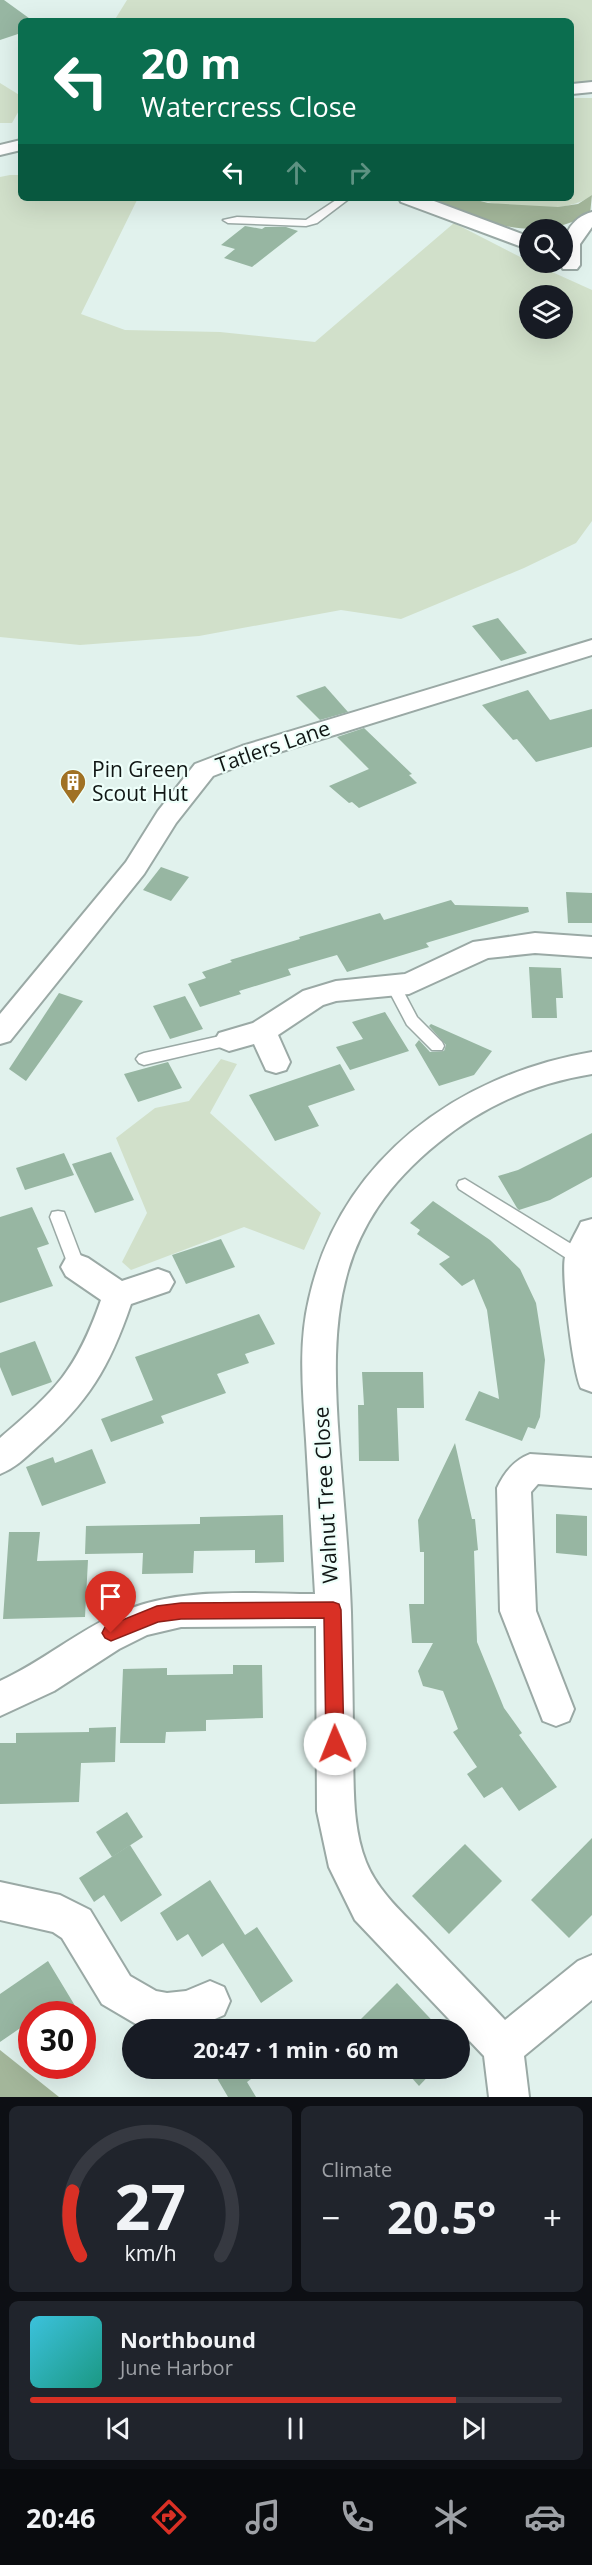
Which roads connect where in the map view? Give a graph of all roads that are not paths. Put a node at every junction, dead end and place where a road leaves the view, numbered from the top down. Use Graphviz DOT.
graph roads {
  1 [pos="592,87"];
  2 [pos="574,89"];
  3 [pos="18,146"];
  4 [pos="0,150"];
  5 [pos="341,201"];
  6 [pos="417,201"];
  7 [pos="228,220"];
  8 [pos="519,236"];
  9 [pos="592,647"];
  10 [pos="592,946"];
  11 [pos="394,987"];
  12 [pos="262,1031"];
  13 [pos="0,1034"];
  14 [pos="230,1040"];
  15 [pos="437,1046"];
  16 [pos="144,1059"];
  17 [pos="276,1062"];
  18 [pos="592,1063"];
  19 [pos="465,1185"];
  20 [pos="58,1217"];
  21 [pos="586,1244"];
  22 [pos="77,1267"];
  23 [pos="158,1282"];
  24 [pos="118,1295"];
  25 [pos="592,1378"];
  26 [pos="0,1459"];
  27 [pos="592,1473"];
  28 [pos="333,1610"];
  29 [pos="0,1700"];
  30 [pos="556,1709"];
  31 [pos="0,1901"];
  32 [pos="592,1975"];
  33 [pos="210,2001"];
  34 [pos="503,2047"];
  35 [pos="509,2097"];
  1 -- 2 [label="street"];
  3 -- 4 [label="street"];
  5 -- 7 [label="lane"];
  6 -- 8 [label="street"];
  9 -- 13 [label="street, Tatlers Lane"];
  10 -- 11 [label="street"];
  11 -- 12 [label="street"];
  11 -- 15 [label="lane"];
  12 -- 14 [label="street"];
  12 -- 17 [label="street"];
  14 -- 16 [label="lane"];
  18 -- 28 [label="street, Walnut Tree Close"];
  19 -- 21 [label="lane"];
  20 -- 22 [label="lane"];
  21 -- 25 [label="street"];
  22 -- 24 [label="street"];
  23 -- 24 [label="street"];
  24 -- 26 [label="street"];
  27 -- 30 [label="street"];
  28 -- 29 [label="street"];
  28 -- 34 [label="street, Walnut Tree Close"];
  31 -- 33 [label="street"];
  32 -- 34 [label="street"];
  34 -- 35 [label="street"];
}
